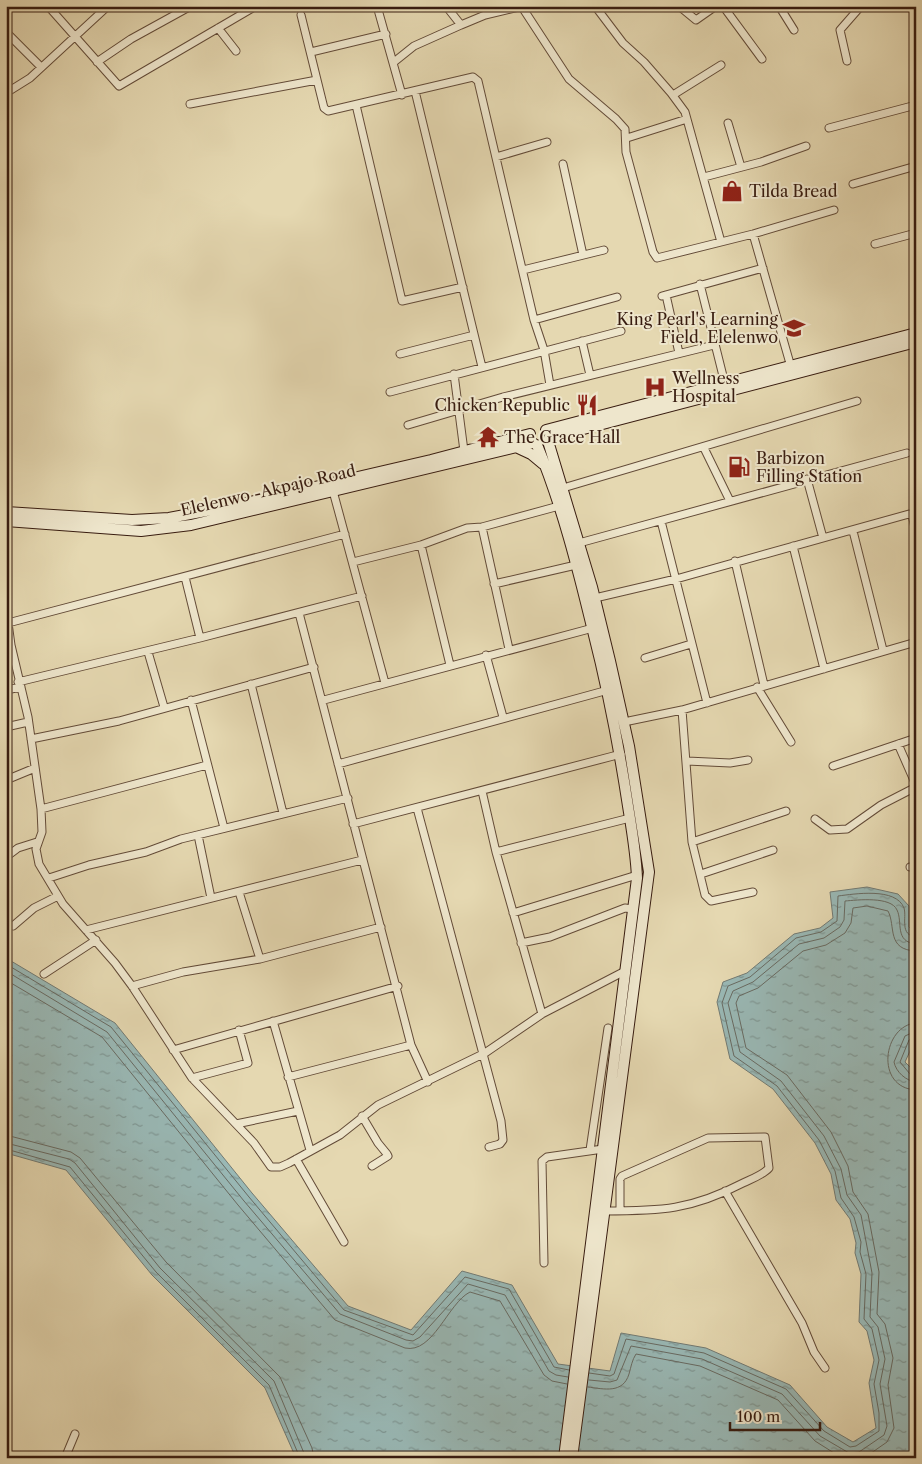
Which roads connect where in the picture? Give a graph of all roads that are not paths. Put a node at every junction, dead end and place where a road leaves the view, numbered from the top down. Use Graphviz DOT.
graph roads {
  1 [pos="48,6"];
  2 [pos="108,6"];
  3 [pos="191,6"];
  4 [pos="256,6"];
  5 [pos="377,6"];
  6 [pos="446,6"];
  7 [pos="484,6"];
  8 [pos="522,6"];
  9 [pos="595,6"];
  10 [pos="679,6"];
  11 [pos="716,6"];
  12 [pos="723,6"];
  13 [pos="779,6"];
  14 [pos="861,6"];
  15 [pos="490,14"];
  16 [pos="301,15"];
  17 [pos="460,25"];
  18 [pos="218,28"];
  19 [pos="794,30"];
  20 [pos="6,32"];
  21 [pos="386,34"];
  22 [pos="75,38"];
  23 [pos="236,50"];
  24 [pos="311,52"];
  25 [pos="762,59"];
  26 [pos="847,61"];
  27 [pos="97,62"];
  28 [pos="394,62"];
  29 [pos="721,65"];
  30 [pos="42,67"];
  31 [pos="317,80"];
  32 [pos="415,91"];
  33 [pos="6,93"];
  34 [pos="402,94"];
  35 [pos="673,95"];
  36 [pos="190,104"];
  37 [pos="356,105"];
  38 [pos="916,105"];
  39 [pos="687,119"];
  40 [pos="728,123"];
  41 [pos="829,128"];
  42 [pos="627,138"];
  43 [pos="547,142"];
  44 [pos="806,146"];
  45 [pos="496,157"];
  46 [pos="563,164"];
  47 [pos="916,166"];
  48 [pos="741,167"];
  49 [pos="704,177"];
  50 [pos="853,184"];
  51 [pos="834,210"];
  52 [pos="753,234"];
  53 [pos="916,234"];
  54 [pos="721,242"];
  55 [pos="875,244"];
  56 [pos="604,250"];
  57 [pos="583,255"];
  58 [pos="763,268"];
  59 [pos="523,270"];
  60 [pos="700,284"];
  61 [pos="463,287"];
  62 [pos="616,298"];
  63 [pos="534,320"];
  64 [pos="621,331"];
  65 [pos="916,333"];
  66 [pos="474,335"];
  67 [pos="582,341"];
  68 [pos="916,342"];
  69 [pos="714,345"];
  70 [pos="544,350"];
  71 [pos="678,353"];
  72 [pos="400,354"];
  73 [pos="482,367"];
  74 [pos="791,367"];
  75 [pos="454,374"];
  76 [pos="590,375"];
  77 [pos="725,384"];
  78 [pos="550,386"];
  79 [pos="390,392"];
  80 [pos="857,402"];
  81 [pos="459,410"];
  82 [pos="408,425"];
  83 [pos="566,434"];
  84 [pos="547,436"];
  85 [pos="533,441"];
  86 [pos="516,447"];
  87 [pos="704,448"];
  88 [pos="464,451"];
  89 [pos="907,453"];
  90 [pos="554,458"];
  91 [pos="545,466"];
  92 [pos="807,479"];
  93 [pos="563,488"];
  94 [pos="333,491"];
  95 [pos="730,501"];
  96 [pos="559,506"];
  97 [pos="6,512"];
  98 [pos="6,521"];
  99 [pos="661,521"];
  100 [pos="482,527"];
  101 [pos="852,531"];
  102 [pos="916,532"];
  103 [pos="345,534"];
  104 [pos="823,538"];
  105 [pos="579,543"];
  106 [pos="421,545"];
  107 [pos="792,546"];
  108 [pos="735,561"];
  109 [pos="353,562"];
  110 [pos="576,565"];
  111 [pos="185,577"];
  112 [pos="676,579"];
  113 [pos="494,584"];
  114 [pos="362,596"];
  115 [pos="595,598"];
  116 [pos="6,608"];
  117 [pos="299,613"];
  118 [pos="8,623"];
  119 [pos="593,628"];
  120 [pos="200,638"];
  121 [pos="916,642"];
  122 [pos="691,644"];
  123 [pos="8,645"];
  124 [pos="509,649"];
  125 [pos="882,650"];
  126 [pos="148,652"];
  127 [pos="486,655"];
  128 [pos="645,658"];
  129 [pos="450,665"];
  130 [pos="314,667"];
  131 [pos="824,669"];
  132 [pos="385,683"];
  133 [pos="251,684"];
  134 [pos="20,685"];
  135 [pos="761,686"];
  136 [pos="6,690"];
  137 [pos="608,690"];
  138 [pos="191,700"];
  139 [pos="324,700"];
  140 [pos="707,703"];
  141 [pos="164,707"];
  142 [pos="682,710"];
  143 [pos="503,717"];
  144 [pos="28,722"];
  145 [pos="624,722"];
  146 [pos="6,727"];
  147 [pos="916,738"];
  148 [pos="31,739"];
  149 [pos="790,742"];
  150 [pos="898,744"];
  151 [pos="621,754"];
  152 [pos="748,760"];
  153 [pos="687,761"];
  154 [pos="338,764"];
  155 [pos="207,765"];
  156 [pos="834,766"];
  157 [pos="35,768"];
  158 [pos="6,780"];
  159 [pos="916,786"];
  160 [pos="482,791"];
  161 [pos="348,798"];
  162 [pos="417,808"];
  163 [pos="41,809"];
  164 [pos="786,811"];
  165 [pos="283,813"];
  166 [pos="630,818"];
  167 [pos="815,819"];
  168 [pos="353,824"];
  169 [pos="224,828"];
  170 [pos="198,835"];
  171 [pos="36,842"];
  172 [pos="692,842"];
  173 [pos="773,850"];
  174 [pos="496,852"];
  175 [pos="6,857"];
  176 [pos="362,860"];
  177 [pos="702,874"];
  178 [pos="637,875"];
  179 [pos="49,878"];
  180 [pos="239,892"];
  181 [pos="753,892"];
  182 [pos="58,896"];
  183 [pos="211,898"];
  184 [pos="633,909"];
  185 [pos="513,913"];
  186 [pos="13,926"];
  187 [pos="381,927"];
  188 [pos="86,930"];
  189 [pos="96,940"];
  190 [pos="521,943"];
  191 [pos="260,959"];
  192 [pos="625,971"];
  193 [pos="44,974"];
  194 [pos="132,986"];
  195 [pos="398,986"];
  196 [pos="542,1014"];
  197 [pos="273,1020"];
  198 [pos="608,1028"];
  199 [pos="238,1030"];
  200 [pos="412,1046"];
  201 [pos="173,1050"];
  202 [pos="484,1053"];
  203 [pos="288,1077"];
  204 [pos="192,1078"];
  205 [pos="428,1082"];
  206 [pos="298,1111"];
  207 [pos="362,1116"];
  208 [pos="236,1124"];
  209 [pos="489,1147"];
  210 [pos="602,1149"];
  211 [pos="310,1150"];
  212 [pos="590,1150"];
  213 [pos="296,1159"];
  214 [pos="372,1166"];
  215 [pos="725,1191"];
  216 [pos="604,1211"];
  217 [pos="620,1211"];
  218 [pos="344,1242"];
  219 [pos="593,1258"];
  220 [pos="544,1263"];
  221 [pos="825,1368"];
  222 [pos="75,1434"];
  223 [pos="65,1458"];
  224 [pos="564,1458"];
  225 [pos="572,1458"];
  1 -- 22 [label="street"];
  2 -- 22 [label="street"];
  3 -- 27 [label="street"];
  4 -- 18 [label="street"];
  5 -- 21 [label="street"];
  6 -- 17 [label="street"];
  7 -- 15 [label="street"];
  8 -- 15 [label="street"];
  8 -- 42 [label="street"];
  9 -- 35 [label="street"];
  10 -- 11 [label="street"];
  12 -- 25 [label="street"];
  13 -- 19 [label="street"];
  14 -- 26 [label="street"];
  15 -- 17 [label="street"];
  16 -- 24 [label="street"];
  17 -- 28 [label="street"];
  18 -- 23 [label="street"];
  18 -- 27 [label="street"];
  20 -- 30 [label="street"];
  21 -- 24 [label="street"];
  21 -- 28 [label="street"];
  22 -- 27 [label="street"];
  22 -- 30 [label="street"];
  24 -- 31 [label="street"];
  28 -- 34 [label="street"];
  29 -- 35 [label="street"];
  30 -- 33 [label="street"];
  31 -- 36 [label="street"];
  31 -- 37 [label="street"];
  32 -- 34 [label="street"];
  32 -- 45 [label="street"];
  32 -- 61 [label="street"];
  34 -- 37 [label="street"];
  35 -- 39 [label="street"];
  37 -- 61 [label="street"];
  38 -- 41 [label="street"];
  39 -- 42 [label="street"];
  39 -- 49 [label="street"];
  40 -- 48 [label="street"];
  42 -- 54 [label="street"];
  43 -- 45 [label="street"];
  44 -- 48 [label="street"];
  45 -- 59 [label="street"];
  46 -- 57 [label="street"];
  47 -- 50 [label="street"];
  48 -- 49 [label="street"];
  49 -- 54 [label="street"];
  51 -- 52 [label="street"];
  52 -- 54 [label="street"];
  52 -- 58 [label="street"];
  53 -- 55 [label="street"];
  56 -- 57 [label="street"];
  57 -- 59 [label="street"];
  58 -- 60 [label="street"];
  58 -- 74 [label="street"];
  59 -- 63 [label="street"];
  60 -- 69 [label="street"];
  60 -- 71 [label="street"];
  61 -- 66 [label="street"];
  62 -- 63 [label="street"];
  63 -- 70 [label="street"];
  64 -- 67 [label="street"];
  65 -- 74 [label="main road"];
  66 -- 72 [label="street"];
  66 -- 73 [label="street"];
  67 -- 70 [label="street"];
  67 -- 76 [label="street"];
  68 -- 83 [label="main road"];
  69 -- 71 [label="street"];
  69 -- 77 [label="street"];
  70 -- 73 [label="street"];
  70 -- 78 [label="street"];
  71 -- 76 [label="street"];
  73 -- 75 [label="street"];
  74 -- 77 [label="main road"];
  75 -- 79 [label="street"];
  75 -- 81 [label="street"];
  76 -- 78 [label="street"];
  77 -- 84 [label="main road"];
  78 -- 81 [label="street"];
  80 -- 87 [label="street"];
  81 -- 82 [label="street"];
  81 -- 88 [label="street"];
  83 -- 84 [label="main road"];
  83 -- 90 [label="main road"];
  84 -- 85 [label="main road"];
  84 -- 85 [label="main road"];
  84 -- 90 [label="main road"];
  85 -- 86 [label="main road, Elelenwo -Akpajo Road"];
  85 -- 88 [label="main road, Elelenwo -Akpajo Road"];
  85 -- 91 [label="main road"];
  86 -- 91 [label="main road"];
  86 -- 94 [label="main road, Elelenwo -Akpajo Road"];
  87 -- 93 [label="street"];
  87 -- 95 [label="street"];
  88 -- 97 [label="main road, Elelenwo -Akpajo Road"];
  89 -- 92 [label="street"];
  90 -- 93 [label="main road"];
  91 -- 96 [label="main road"];
  92 -- 95 [label="street"];
  92 -- 104 [label="street"];
  93 -- 105 [label="main road"];
  94 -- 98 [label="main road, Elelenwo -Akpajo Road"];
  94 -- 103 [label="street"];
  95 -- 99 [label="street"];
  96 -- 100 [label="street"];
  96 -- 110 [label="main road"];
  99 -- 105 [label="street"];
  99 -- 112 [label="street"];
  100 -- 106 [label="street"];
  100 -- 113 [label="street"];
  101 -- 102 [label="street"];
  101 -- 104 [label="street"];
  101 -- 125 [label="street"];
  103 -- 109 [label="street"];
  103 -- 111 [label="street"];
  104 -- 107 [label="street"];
  105 -- 115 [label="main road"];
  106 -- 109 [label="street"];
  106 -- 129 [label="street"];
  107 -- 108 [label="street"];
  107 -- 131 [label="street"];
  108 -- 112 [label="street"];
  108 -- 135 [label="street"];
  109 -- 114 [label="street"];
  110 -- 113 [label="street"];
  110 -- 119 [label="main road"];
  111 -- 118 [label="street"];
  111 -- 120 [label="street"];
  112 -- 115 [label="street"];
  112 -- 122 [label="street"];
  113 -- 124 [label="street"];
  114 -- 117 [label="street"];
  114 -- 132 [label="street"];
  115 -- 145 [label="main road"];
  116 -- 118 [label="street"];
  117 -- 120 [label="street"];
  117 -- 130 [label="street"];
  118 -- 123 [label="street"];
  119 -- 124 [label="street"];
  119 -- 137 [label="main road"];
  120 -- 126 [label="street"];
  121 -- 125 [label="street"];
  122 -- 128 [label="street"];
  122 -- 140 [label="street"];
  123 -- 134 [label="street"];
  124 -- 127 [label="street"];
  125 -- 131 [label="street"];
  126 -- 134 [label="street"];
  126 -- 141 [label="street"];
  127 -- 129 [label="street"];
  127 -- 143 [label="street"];
  129 -- 132 [label="street"];
  130 -- 133 [label="street"];
  130 -- 139 [label="street"];
  131 -- 135 [label="street"];
  132 -- 139 [label="street"];
  133 -- 138 [label="street"];
  133 -- 165 [label="street"];
  134 -- 136 [label="street"];
  134 -- 144 [label="street"];
  135 -- 140 [label="street"];
  135 -- 149 [label="street"];
  137 -- 143 [label="street"];
  137 -- 151 [label="main road"];
  138 -- 141 [label="street"];
  138 -- 155 [label="street"];
  139 -- 154 [label="street"];
  140 -- 142 [label="street"];
  141 -- 148 [label="street"];
  142 -- 145 [label="street"];
  142 -- 153 [label="street"];
  143 -- 154 [label="street"];
  144 -- 146 [label="street"];
  144 -- 148 [label="street"];
  145 -- 216 [label="main road"];
  147 -- 150 [label="street"];
  148 -- 157 [label="street"];
  150 -- 156 [label="street"];
  150 -- 159 [label="street"];
  151 -- 160 [label="street"];
  151 -- 166 [label="main road"];
  152 -- 153 [label="street"];
  153 -- 172 [label="street"];
  154 -- 161 [label="street"];
  155 -- 163 [label="street"];
  155 -- 169 [label="street"];
  157 -- 158 [label="street"];
  157 -- 163 [label="street"];
  159 -- 167 [label="street"];
  160 -- 162 [label="street"];
  160 -- 174 [label="street"];
  161 -- 165 [label="street"];
  161 -- 168 [label="street"];
  162 -- 168 [label="street"];
  162 -- 202 [label="street"];
  163 -- 171 [label="street"];
  164 -- 172 [label="street"];
  165 -- 169 [label="street"];
  166 -- 174 [label="street"];
  166 -- 178 [label="main road"];
  168 -- 176 [label="street"];
  169 -- 170 [label="street"];
  170 -- 179 [label="street"];
  170 -- 183 [label="street"];
  171 -- 175 [label="street"];
  171 -- 179 [label="street"];
  172 -- 177 [label="street"];
  173 -- 177 [label="street"];
  174 -- 185 [label="street"];
  176 -- 180 [label="street"];
  176 -- 187 [label="street"];
  177 -- 181 [label="street"];
  178 -- 184 [label="main road"];
  178 -- 185 [label="street"];
  179 -- 182 [label="street"];
  180 -- 183 [label="street"];
  180 -- 191 [label="street"];
  182 -- 186 [label="street"];
  182 -- 188 [label="street"];
  183 -- 188 [label="street"];
  184 -- 190 [label="street"];
  184 -- 192 [label="main road"];
  185 -- 190 [label="street"];
  187 -- 191 [label="street"];
  187 -- 195 [label="street"];
  188 -- 189 [label="street"];
  189 -- 193 [label="street"];
  189 -- 194 [label="street"];
  190 -- 196 [label="street"];
  191 -- 194 [label="street"];
  192 -- 196 [label="street"];
  192 -- 210 [label="main road"];
  194 -- 201 [label="street"];
  195 -- 197 [label="street"];
  195 -- 200 [label="street"];
  196 -- 202 [label="street"];
  197 -- 199 [label="street"];
  197 -- 203 [label="street"];
  198 -- 212 [label="street"];
  199 -- 201 [label="street"];
  199 -- 204 [label="street"];
  200 -- 203 [label="street"];
  200 -- 205 [label="street"];
  201 -- 204 [label="street"];
  202 -- 205 [label="street"];
  202 -- 209 [label="street"];
  203 -- 206 [label="street"];
  204 -- 208 [label="street"];
  205 -- 207 [label="street"];
  206 -- 208 [label="street"];
  206 -- 211 [label="street"];
  207 -- 211 [label="street"];
  207 -- 214 [label="street"];
  208 -- 213 [label="street"];
  210 -- 212 [label="street"];
  210 -- 219 [label="main road"];
  211 -- 213 [label="street"];
  212 -- 220 [label="street"];
  213 -- 218 [label="street"];
  215 -- 217 [label="street"];
  215 -- 217 [label="street"];
  215 -- 221 [label="street"];
  216 -- 217 [label="street"];
  216 -- 219 [label="main road"];
  219 -- 224 [label="main road"];
  219 -- 225 [label="main road"];
  222 -- 223 [label="street"];
}
